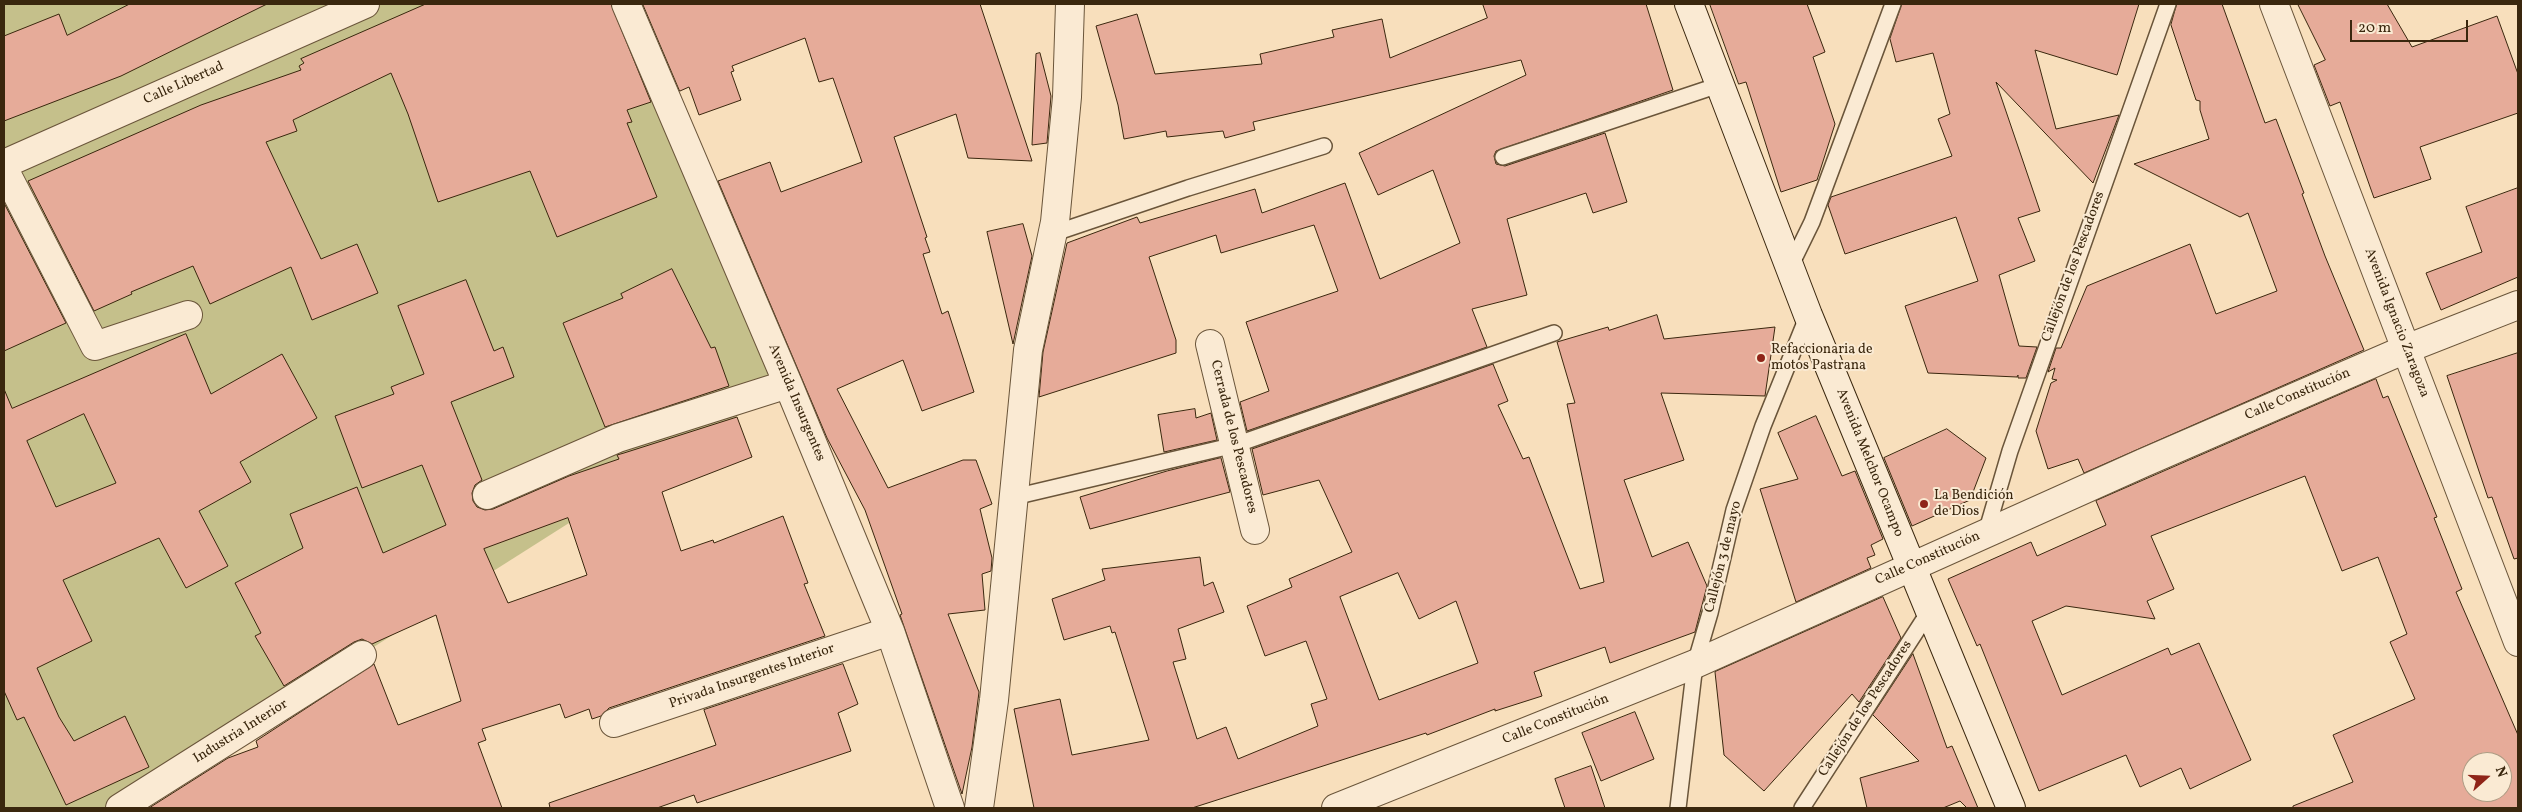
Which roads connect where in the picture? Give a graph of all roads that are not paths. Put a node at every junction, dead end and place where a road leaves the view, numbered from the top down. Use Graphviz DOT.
graph roads {
  1 [pos="365,4"];
  2 [pos="626,4"];
  3 [pos="1070,4"];
  4 [pos="1689,4"];
  5 [pos="1893,4"];
  6 [pos="2168,4"];
  7 [pos="2281,8"];
  8 [pos="1720,85"];
  9 [pos="1324,146"];
  10 [pos="1503,157"];
  11 [pos="4,164"];
  12 [pos="4,169"];
  13 [pos="1052,234"];
  14 [pos="1789,268"];
  15 [pos="2518,305"];
  16 [pos="188,315"];
  17 [pos="1808,315"];
  18 [pos="1554,333"];
  19 [pos="1210,344"];
  20 [pos="2406,349"];
  21 [pos="788,384"];
  22 [pos="1235,444"];
  23 [pos="487,495"];
  24 [pos="1014,497"];
  25 [pos="1255,530"];
  26 [pos="1986,532"];
  27 [pos="1912,566"];
  28 [pos="1930,610"];
  29 [pos="890,631"];
  30 [pos="2518,642"];
  31 [pos="362,655"];
  32 [pos="1695,664"];
  33 [pos="614,723"];
  34 [pos="120,808"];
  35 [pos="950,808"];
  36 [pos="979,808"];
  37 [pos="1336,808"];
  38 [pos="1678,808"];
  39 [pos="1802,808"];
  40 [pos="2011,808"];
  1 -- 11 [label="street, Calle Libertad"];
  2 -- 21 [label="street, Avenida Insurgentes"];
  3 -- 13 [label="street"];
  4 -- 8 [label="street, Avenida Melchor Ocampo"];
  5 -- 14 [label="lane"];
  6 -- 26 [label="lane, Callejón de los Pescadores"];
  7 -- 20 [label="street, Avenida Ignacio Zaragoza"];
  8 -- 10 [label="lane"];
  8 -- 14 [label="street, Avenida Melchor Ocampo"];
  9 -- 13 [label="lane"];
  12 -- 16 [label="street"];
  13 -- 24 [label="street"];
  14 -- 17 [label="street, Avenida Melchor Ocampo"];
  15 -- 20 [label="street, Calle Constitución"];
  17 -- 27 [label="street, Avenida Melchor Ocampo"];
  17 -- 32 [label="lane, Callejón 3 de mayo"];
  18 -- 22 [label="lane"];
  19 -- 22 [label="street, Cerrada de los Pescadores"];
  20 -- 26 [label="street, Calle Constitución"];
  20 -- 30 [label="street, Avenida Ignacio Zaragoza"];
  21 -- 23 [label="street"];
  21 -- 29 [label="street, Avenida Insurgentes"];
  22 -- 24 [label="lane"];
  22 -- 25 [label="street, Cerrada de los Pescadores"];
  24 -- 36 [label="street"];
  26 -- 27 [label="street, Calle Constitución"];
  27 -- 28 [label="street, Avenida Melchor Ocampo"];
  27 -- 32 [label="street, Calle Constitución"];
  28 -- 39 [label="lane, Callejón de los Pescadores"];
  28 -- 40 [label="street, Avenida Melchor Ocampo"];
  29 -- 33 [label="street, Privada Insurgentes Interior"];
  29 -- 35 [label="street, Avenida Insurgentes"];
  31 -- 34 [label="street, Industria Interior"];
  32 -- 37 [label="street, Calle Constitución"];
  32 -- 38 [label="lane, Callejón 3 de mayo"];
}
